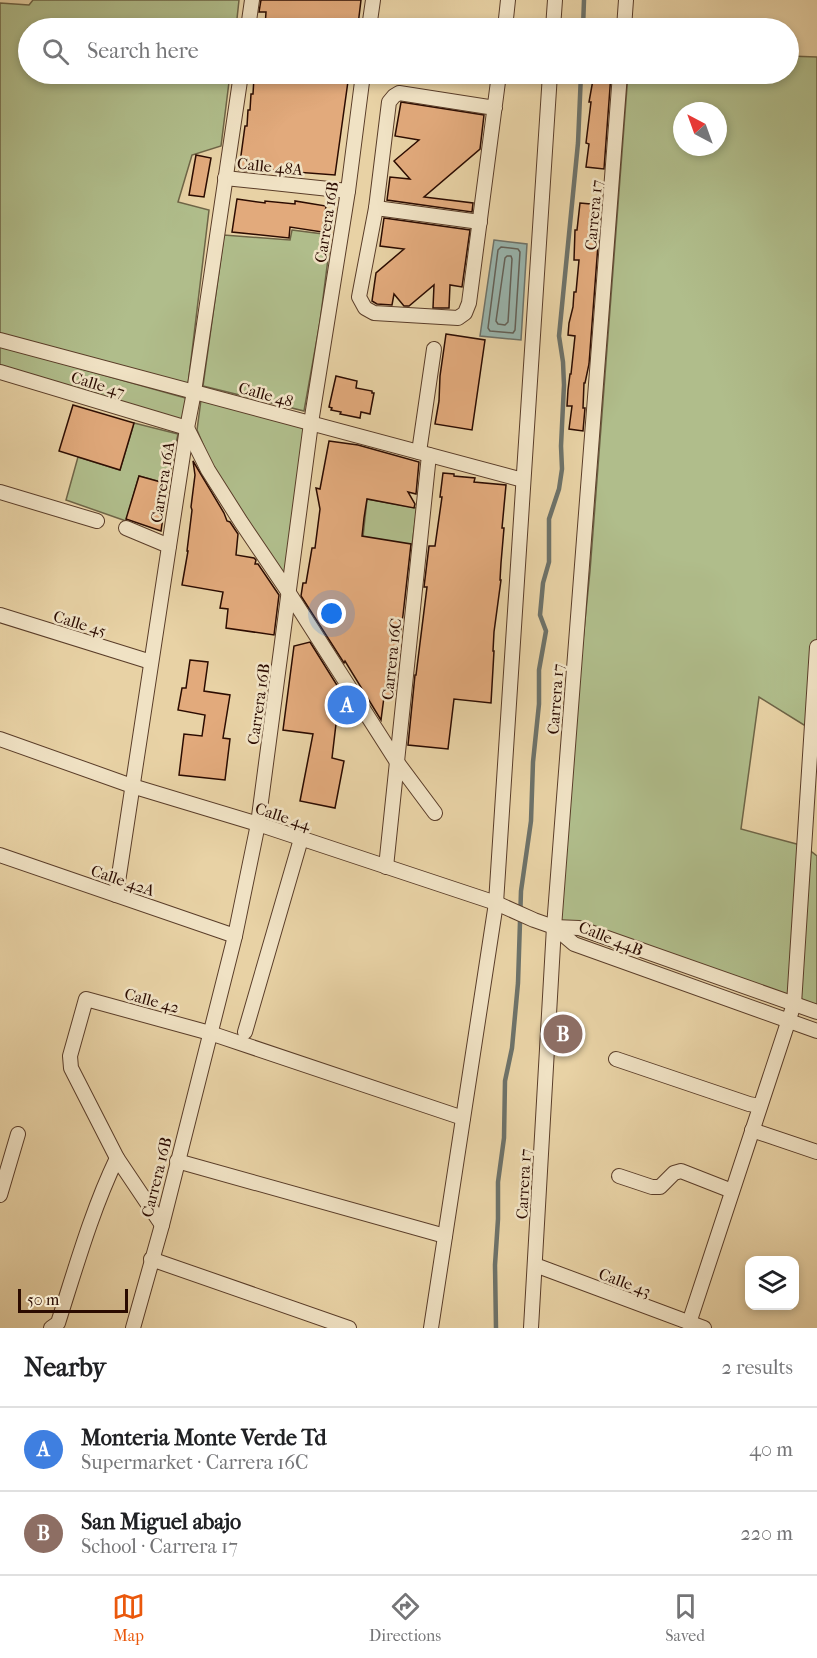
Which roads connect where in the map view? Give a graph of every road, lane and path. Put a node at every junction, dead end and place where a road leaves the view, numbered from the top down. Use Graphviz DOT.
graph roads {
  1 [pos="252,0"];
  2 [pos="373,0"];
  3 [pos="508,0"];
  4 [pos="555,0"];
  5 [pos="626,0"];
  6 [pos="249,18"];
  7 [pos="370,18"];
  8 [pos="506,18"];
  9 [pos="554,18"];
  10 [pos="625,18"];
  11 [pos="239,84"];
  12 [pos="362,84"];
  13 [pos="498,84"];
  14 [pos="549,84"];
  15 [pos="619,84"];
  16 [pos="495,108"];
  17 [pos="225,178"];
  18 [pos="348,191"];
  19 [pos="376,208"];
  20 [pos="480,222"];
  21 [pos="0,340"];
  22 [pos="434,349"];
  23 [pos="0,372"];
  24 [pos="194,392"];
  25 [pos="310,423"];
  26 [pos="187,428"];
  27 [pos="424,453"];
  28 [pos="523,480"];
  29 [pos="0,492"];
  30 [pos="97,521"];
  31 [pos="126,528"];
  32 [pos="169,546"];
  33 [pos="290,593"];
  34 [pos="0,615"];
  35 [pos="817,647"];
  36 [pos="151,662"];
  37 [pos="372,721"];
  38 [pos="401,725"];
  39 [pos="0,740"];
  40 [pos="398,762"];
  41 [pos="132,786"];
  42 [pos="435,813"];
  43 [pos="258,824"];
  44 [pos="301,839"];
  45 [pos="0,855"];
  46 [pos="810,861"];
  47 [pos="386,867"];
  48 [pos="116,895"];
  49 [pos="500,904"];
  50 [pos="554,927"];
  51 [pos="235,936"];
  52 [pos="607,938"];
  53 [pos="602,954"];
  54 [pos="794,1004"];
  55 [pos="817,1012"];
  56 [pos="788,1021"];
  57 [pos="817,1031"];
  58 [pos="245,1032"];
  59 [pos="210,1033"];
  60 [pos="616,1059"];
  61 [pos="760,1106"];
  62 [pos="463,1118"];
  63 [pos="752,1130"];
  64 [pos="18,1134"];
  65 [pos="817,1152"];
  66 [pos="117,1158"];
  67 [pos="177,1161"];
  68 [pos="619,1176"];
  69 [pos="732,1191"];
  70 [pos="0,1195"];
  71 [pos="162,1225"];
  72 [pos="445,1236"];
  73 [pos="151,1259"];
  74 [pos="535,1265"];
  75 [pos="689,1323"];
  76 [pos="51,1328"];
  77 [pos="133,1328"];
  78 [pos="349,1328"];
  79 [pos="431,1328"];
  80 [pos="531,1328"];
  81 [pos="704,1328"];
  1 -- 6 [label="street"];
  2 -- 7 [label="street"];
  3 -- 8 [label="street"];
  4 -- 9 [label="street"];
  5 -- 10 [label="street"];
  11 -- 17 [label="street, Carrera 16A"];
  12 -- 18 [label="street, Carrera 16B"];
  13 -- 16 [label="street"];
  14 -- 28 [label="street"];
  15 -- 50 [label="street, Carrera 17"];
  16 -- 19 [label="street"];
  16 -- 20 [label="street"];
  17 -- 18 [label="street, Calle 48A"];
  17 -- 24 [label="street, Carrera 16A"];
  18 -- 25 [label="street, Carrera 16B"];
  19 -- 20 [label="street"];
  19 -- 20 [label="street"];
  21 -- 24 [label="street, Calle 48"];
  22 -- 27 [label="street, Carrera 16C"];
  23 -- 26 [label="street, Calle 47"];
  24 -- 25 [label="street, Calle 48"];
  24 -- 26 [label="street, Carrera 16A"];
  25 -- 27 [label="street, Calle 48"];
  25 -- 33 [label="street, Carrera 16B"];
  26 -- 32 [label="street, Carrera 16A"];
  26 -- 33 [label="street"];
  27 -- 28 [label="street, Calle 48"];
  27 -- 38 [label="street, Carrera 16C"];
  28 -- 49 [label="street"];
  29 -- 30 [label="street"];
  31 -- 32 [label="street"];
  32 -- 36 [label="street, Carrera 16A"];
  33 -- 37 [label="street"];
  33 -- 43 [label="street, Carrera 16B"];
  34 -- 36 [label="street, Calle 45"];
  35 -- 46 [label="street"];
  36 -- 41 [label="street, Carrera 16A"];
  37 -- 38 [label="street"];
  37 -- 40 [label="street"];
  38 -- 40 [label="street, Carrera 16C"];
  39 -- 41 [label="street, Calle 44"];
  40 -- 42 [label="street"];
  40 -- 47 [label="street, Carrera 16C"];
  41 -- 43 [label="street, Calle 44"];
  41 -- 48 [label="street, Carrera 16A"];
  43 -- 44 [label="street, Calle 44"];
  43 -- 51 [label="street, Carrera 16B"];
  44 -- 47 [label="street, Calle 44"];
  44 -- 58 [label="street"];
  45 -- 48 [label="street, Calle 42A"];
  46 -- 54 [label="street"];
  47 -- 49 [label="street, Calle 44"];
  48 -- 51 [label="street, Calle 42A"];
  49 -- 50 [label="street, Calle 44"];
  49 -- 62 [label="street"];
  50 -- 52 [label="street, Calle 44B"];
  50 -- 53 [label="street, Calle 44B"];
  50 -- 74 [label="street, Carrera 17"];
  51 -- 59 [label="street, Carrera 16B"];
  52 -- 53 [label="street"];
  52 -- 54 [label="street, Calle 44B"];
  53 -- 56 [label="street, Calle 44B"];
  54 -- 55 [label="street, Calle 44B"];
  54 -- 56 [label="street"];
  56 -- 57 [label="street, Calle 44B"];
  56 -- 61 [label="street"];
  59 -- 62 [label="street, Calle 42"];
  59 -- 66 [label="street, Calle 42"];
  59 -- 67 [label="street, Carrera 16B"];
  60 -- 61 [label="street"];
  61 -- 63 [label="street"];
  62 -- 72 [label="street"];
  63 -- 65 [label="street"];
  63 -- 69 [label="street"];
  64 -- 70 [label="street"];
  66 -- 71 [label="street"];
  66 -- 76 [label="street"];
  67 -- 71 [label="street, Carrera 16B"];
  67 -- 72 [label="street"];
  68 -- 69 [label="street"];
  69 -- 75 [label="street"];
  71 -- 73 [label="street, Carrera 16B"];
  72 -- 79 [label="street"];
  73 -- 77 [label="street, Carrera 16B"];
  73 -- 78 [label="street"];
  74 -- 75 [label="street, Calle 43"];
  74 -- 80 [label="street, Carrera 17"];
  75 -- 81 [label="street, Calle 43"];
}
